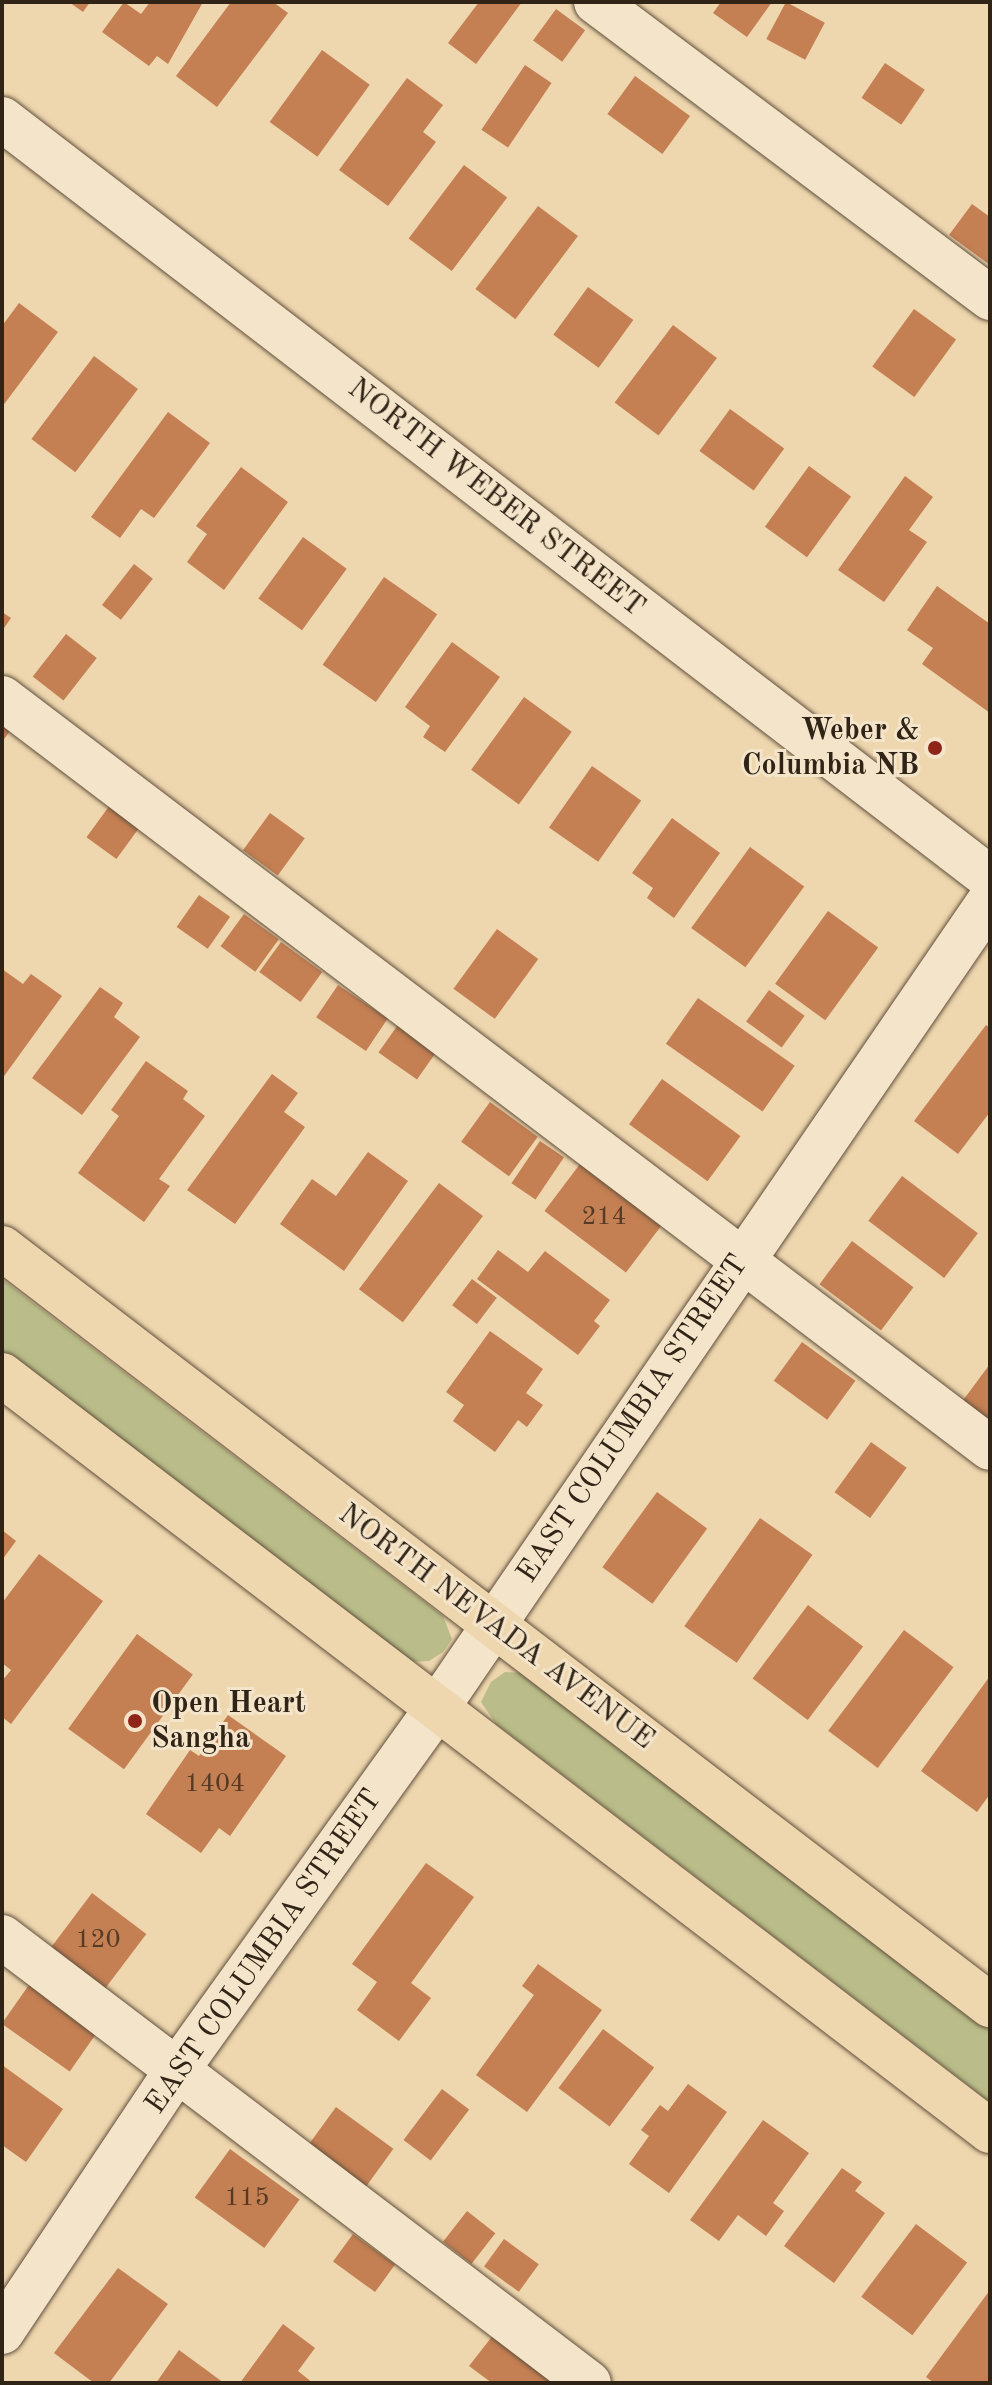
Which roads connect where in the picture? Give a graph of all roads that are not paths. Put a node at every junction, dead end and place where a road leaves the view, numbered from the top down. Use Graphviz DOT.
graph roads {
  1 [pos="596,2"];
  2 [pos="2,119"];
  3 [pos="990,298"];
  4 [pos="2,698"];
  5 [pos="990,878"];
  6 [pos="990,900"];
  7 [pos="2,1248"];
  8 [pos="741,1259"];
  9 [pos="2,1375"];
  10 [pos="990,1448"];
  11 [pos="494,1626"];
  12 [pos="437,1708"];
  13 [pos="2,1937"];
  14 [pos="990,2005"];
  15 [pos="177,2070"];
  16 [pos="990,2131"];
  17 [pos="2,2332"];
  18 [pos="589,2383"];
  1 -- 3 [label="street"];
  2 -- 5 [label="street, NORTH WEBER STREET"];
  4 -- 8 [label="street"];
  6 -- 8 [label="street, EAST COLUMBIA STREET"];
  7 -- 11 [label="main road, NORTH NEVADA AVENUE"];
  8 -- 10 [label="street"];
  8 -- 11 [label="street, EAST COLUMBIA STREET"];
  9 -- 12 [label="main road"];
  11 -- 12 [label="street, EAST COLUMBIA STREET"];
  11 -- 14 [label="main road, NORTH NEVADA AVENUE"];
  12 -- 15 [label="street, EAST COLUMBIA STREET"];
  12 -- 16 [label="main road"];
  13 -- 15 [label="street"];
  15 -- 17 [label="street, EAST COLUMBIA STREET"];
  15 -- 18 [label="street"];
}
